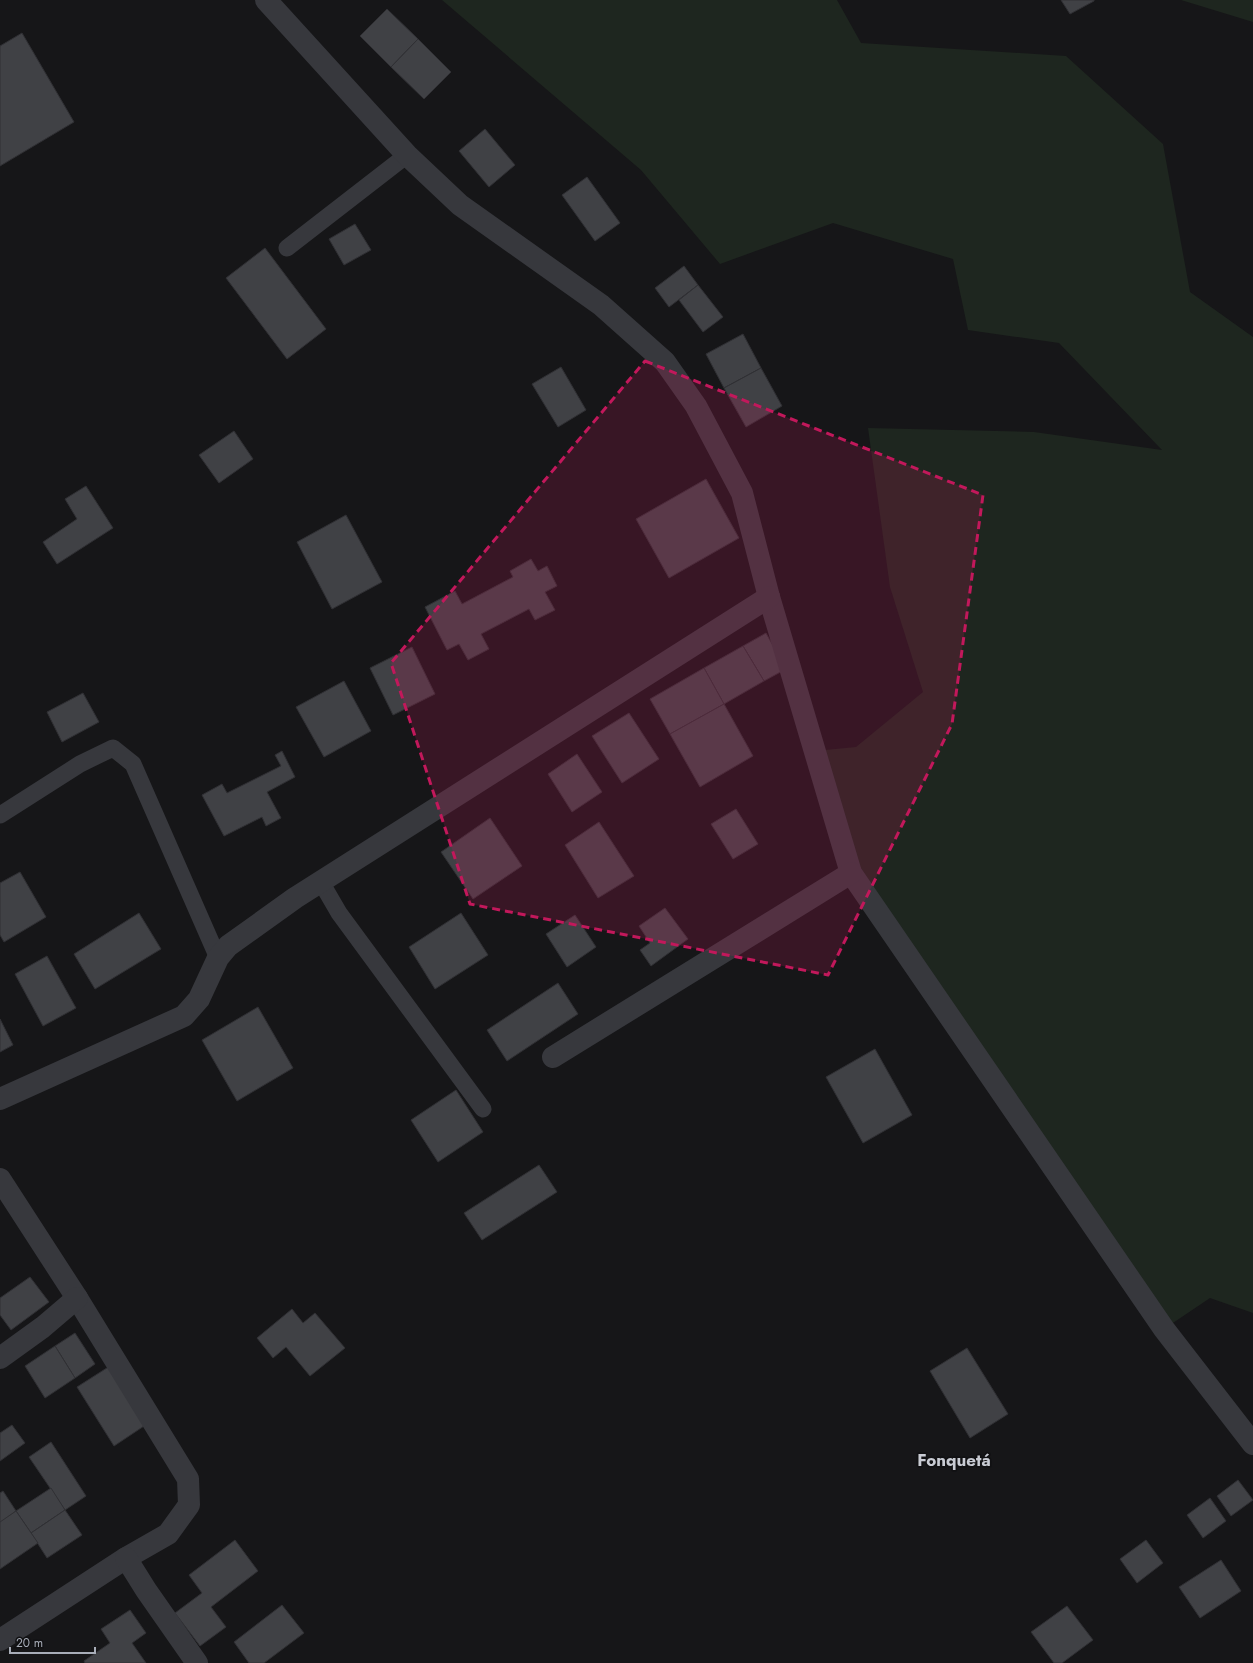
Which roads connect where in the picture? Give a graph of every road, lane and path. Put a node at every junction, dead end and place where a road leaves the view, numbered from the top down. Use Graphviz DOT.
graph roads {
  1 [pos="266,0"];
  2 [pos="407,155"];
  3 [pos="287,248"];
  4 [pos="769,597"];
  5 [pos="0,815"];
  6 [pos="851,873"];
  7 [pos="321,882"];
  8 [pos="218,958"];
  9 [pos="553,1057"];
  10 [pos="0,1099"];
  11 [pos="483,1108"];
  12 [pos="0,1179"];
  13 [pos="76,1298"];
  14 [pos="0,1358"];
  15 [pos="1253,1444"];
  16 [pos="126,1558"];
  17 [pos="0,1640"];
  18 [pos="197,1663"];
  1 -- 2 [label="street"];
  2 -- 3 [label="lane"];
  2 -- 4 [label="street"];
  4 -- 6 [label="street"];
  4 -- 7 [label="street"];
  5 -- 8 [label="lane"];
  6 -- 9 [label="street"];
  6 -- 15 [label="street"];
  7 -- 8 [label="street"];
  7 -- 11 [label="lane"];
  8 -- 10 [label="street"];
  12 -- 13 [label="street"];
  13 -- 14 [label="street"];
  13 -- 16 [label="street"];
  16 -- 17 [label="street"];
  16 -- 18 [label="street"];
}
